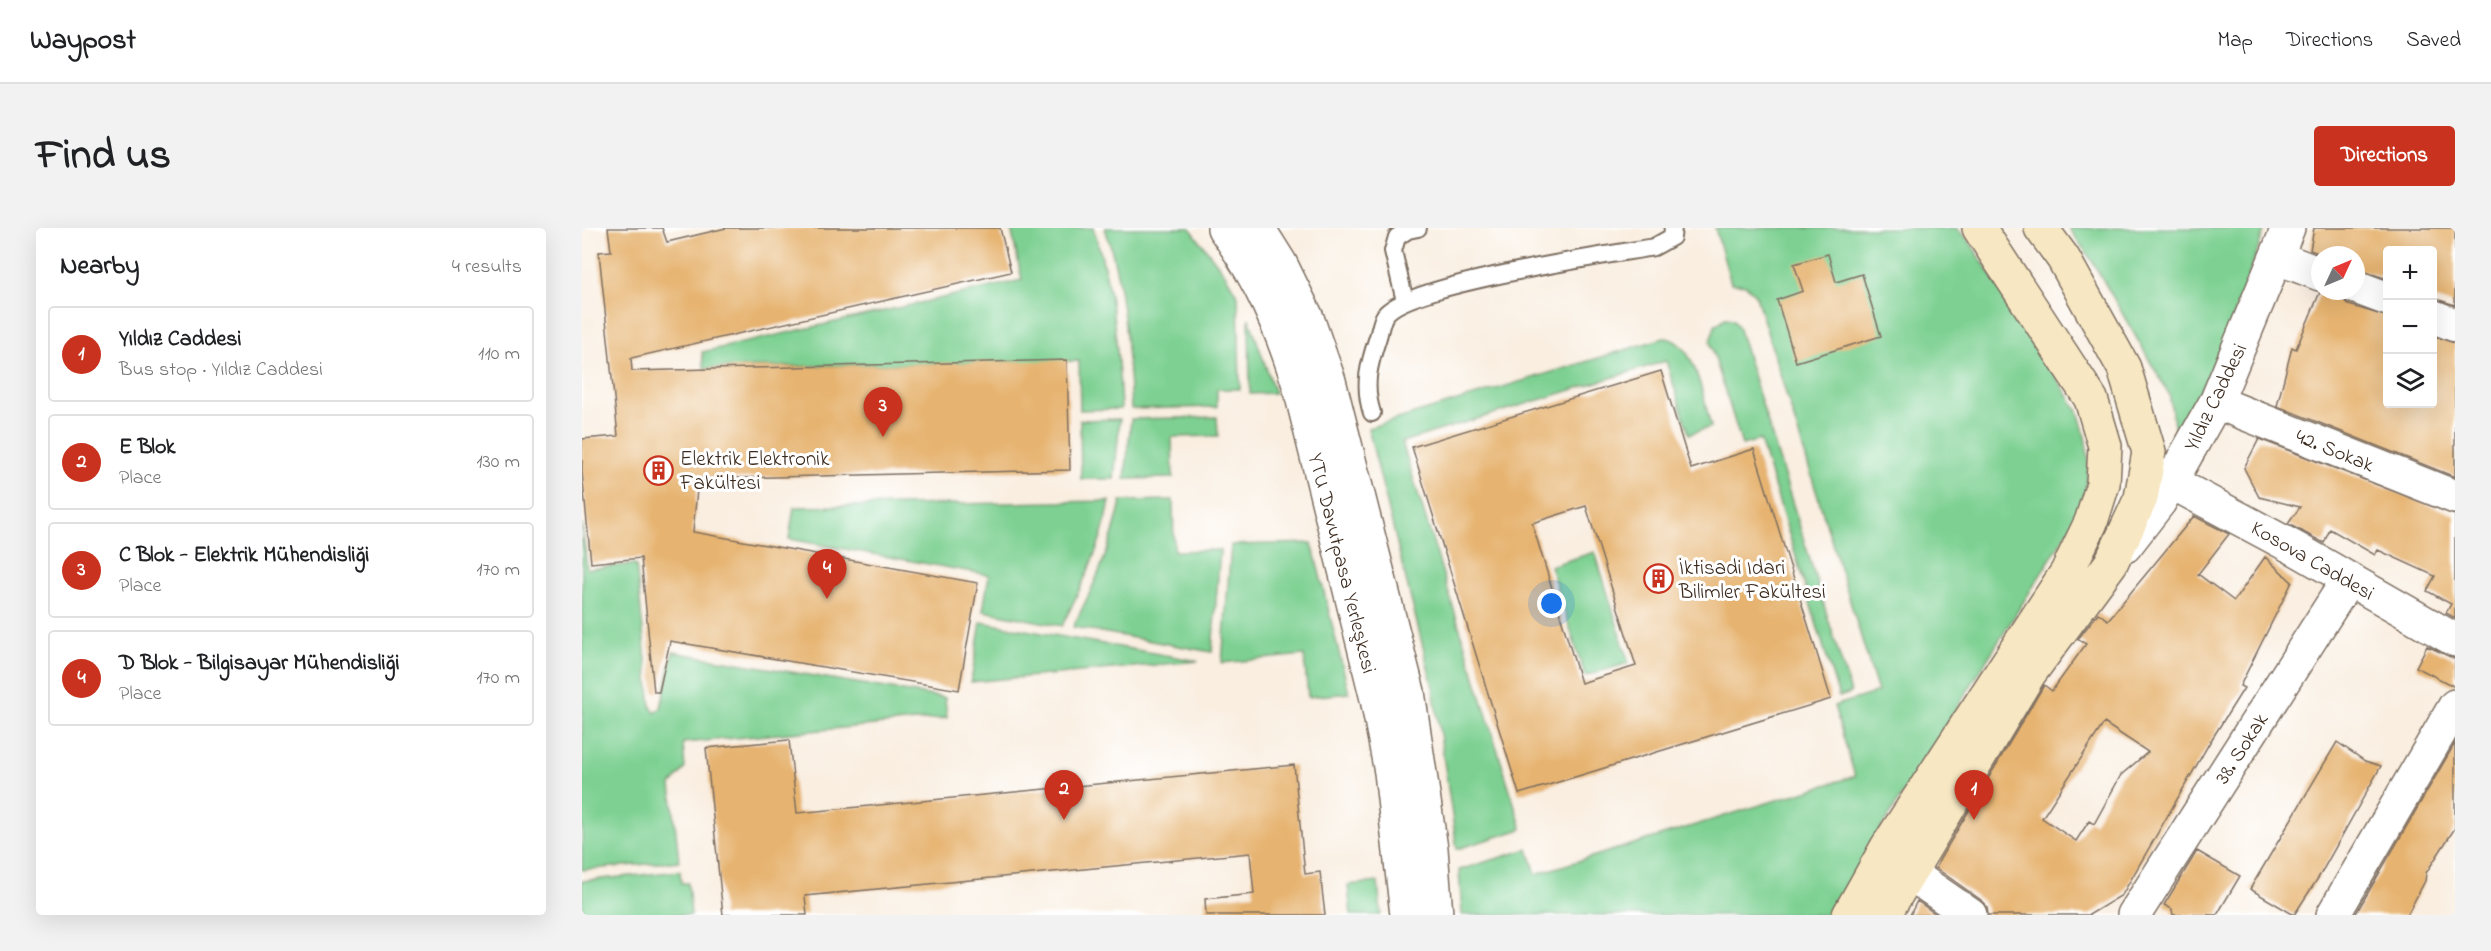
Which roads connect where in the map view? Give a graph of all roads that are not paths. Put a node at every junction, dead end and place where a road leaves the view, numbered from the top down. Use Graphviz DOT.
graph roads {
  1 [pos="1224,228"];
  2 [pos="1258,228"];
  3 [pos="1418,228"];
  4 [pos="1673,228"];
  5 [pos="1979,228"];
  6 [pos="2041,228"];
  7 [pos="2283,243"];
  8 [pos="2311,266"];
  9 [pos="2365,290"];
  10 [pos="2383,297"];
  11 [pos="1405,301"];
  12 [pos="2437,318"];
  13 [pos="2455,325"];
  14 [pos="2216,402"];
  15 [pos="1372,413"];
  16 [pos="2171,482"];
  17 [pos="2455,497"];
  18 [pos="2111,563"];
  19 [pos="2348,580"];
  20 [pos="2455,640"];
  21 [pos="2455,706"];
  22 [pos="1908,872"];
  23 [pos="1407,915"];
  24 [pos="1436,915"];
  25 [pos="1849,915"];
  26 [pos="1884,915"];
  27 [pos="1970,915"];
  28 [pos="2134,915"];
  29 [pos="2333,915"];
  1 -- 23 [label="street, YTU Davutpasa Yerleşkesi"];
  2 -- 24 [label="street, YTU Davutpasa Yerleşkesi"];
  3 -- 11 [label="lane"];
  4 -- 11 [label="lane"];
  5 -- 25 [label="main road"];
  6 -- 18 [label="main road"];
  7 -- 8 [label="street"];
  7 -- 14 [label="street, Yıldız Caddesi"];
  9 -- 10 [label="street"];
  11 -- 15 [label="lane"];
  12 -- 13 [label="street"];
  14 -- 16 [label="street, Yıldız Caddesi"];
  14 -- 17 [label="street, 42. Sokak"];
  16 -- 18 [label="street, Yıldız Caddesi"];
  16 -- 19 [label="street, Kosova Caddesi"];
  18 -- 22 [label="main road, Yıldız Caddesi"];
  19 -- 20 [label="street, Kosova Caddesi"];
  19 -- 28 [label="street, 38. Sokak"];
  21 -- 29 [label="street"];
  22 -- 26 [label="main road, Yıldız Caddesi"];
  22 -- 27 [label="street"];
}
